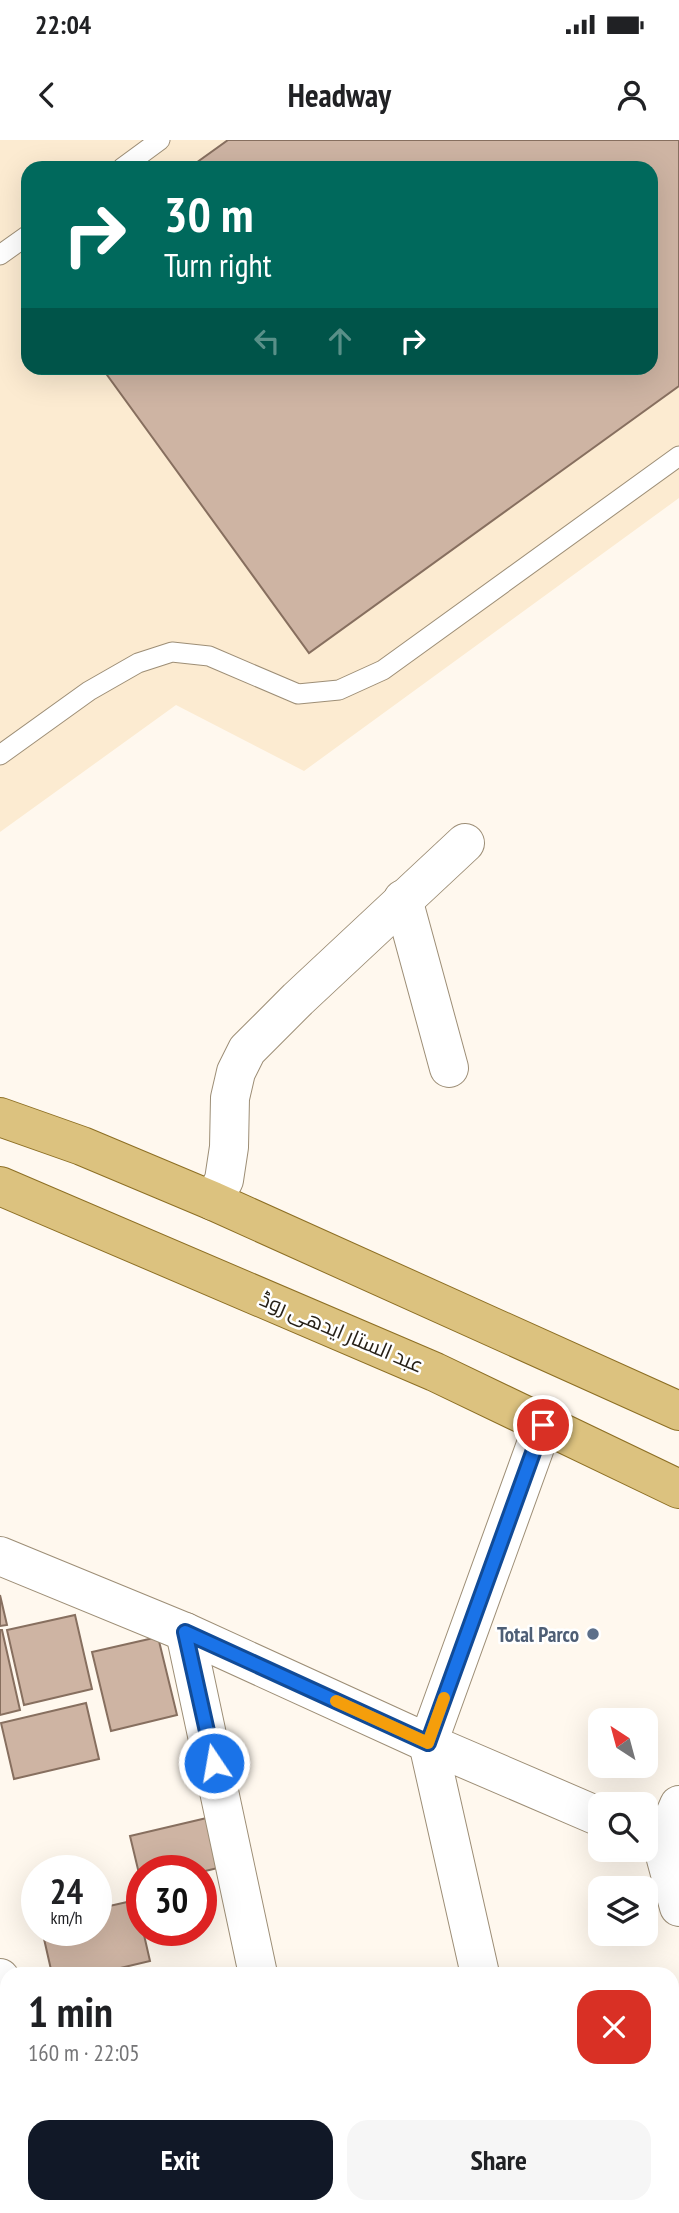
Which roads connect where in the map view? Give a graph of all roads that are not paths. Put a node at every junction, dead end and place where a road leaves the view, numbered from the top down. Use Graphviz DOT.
graph roads {
  1 [pos="160,140"];
  2 [pos="132,161"];
  3 [pos="21,241"];
  4 [pos="0,255"];
  5 [pos="679,456"];
  6 [pos="0,755"];
  7 [pos="465,843"];
  8 [pos="403,899"];
  9 [pos="449,1068"];
  10 [pos="0,1118"];
  11 [pos="0,1186"];
  12 [pos="213,1201"];
  13 [pos="679,1411"];
  14 [pos="543,1425"];
  15 [pos="679,1489"];
  16 [pos="0,1556"];
  17 [pos="185,1632"];
  18 [pos="428,1743"];
  19 [pos="679,1805"];
  20 [pos="588,1812"];
  21 [pos="662,1844"];
  22 [pos="679,1907"];
  23 [pos="257,1967"];
  24 [pos="478,1967"];
  1 -- 2 [label="lane"];
  3 -- 4 [label="lane"];
  5 -- 6 [label="lane"];
  7 -- 8 [label="street"];
  8 -- 9 [label="street"];
  8 -- 12 [label="street"];
  10 -- 12 [label="main road"];
  11 -- 14 [label="main road, عبد الستار ایدھی روڈ"];
  12 -- 13 [label="main road"];
  14 -- 15 [label="main road, عبد الستار ایدھی روڈ"];
  14 -- 18 [label="street"];
  16 -- 17 [label="street"];
  17 -- 18 [label="street"];
  17 -- 23 [label="street"];
  18 -- 20 [label="street"];
  18 -- 24 [label="street"];
  19 -- 21 [label="street"];
  21 -- 22 [label="street"];
}
